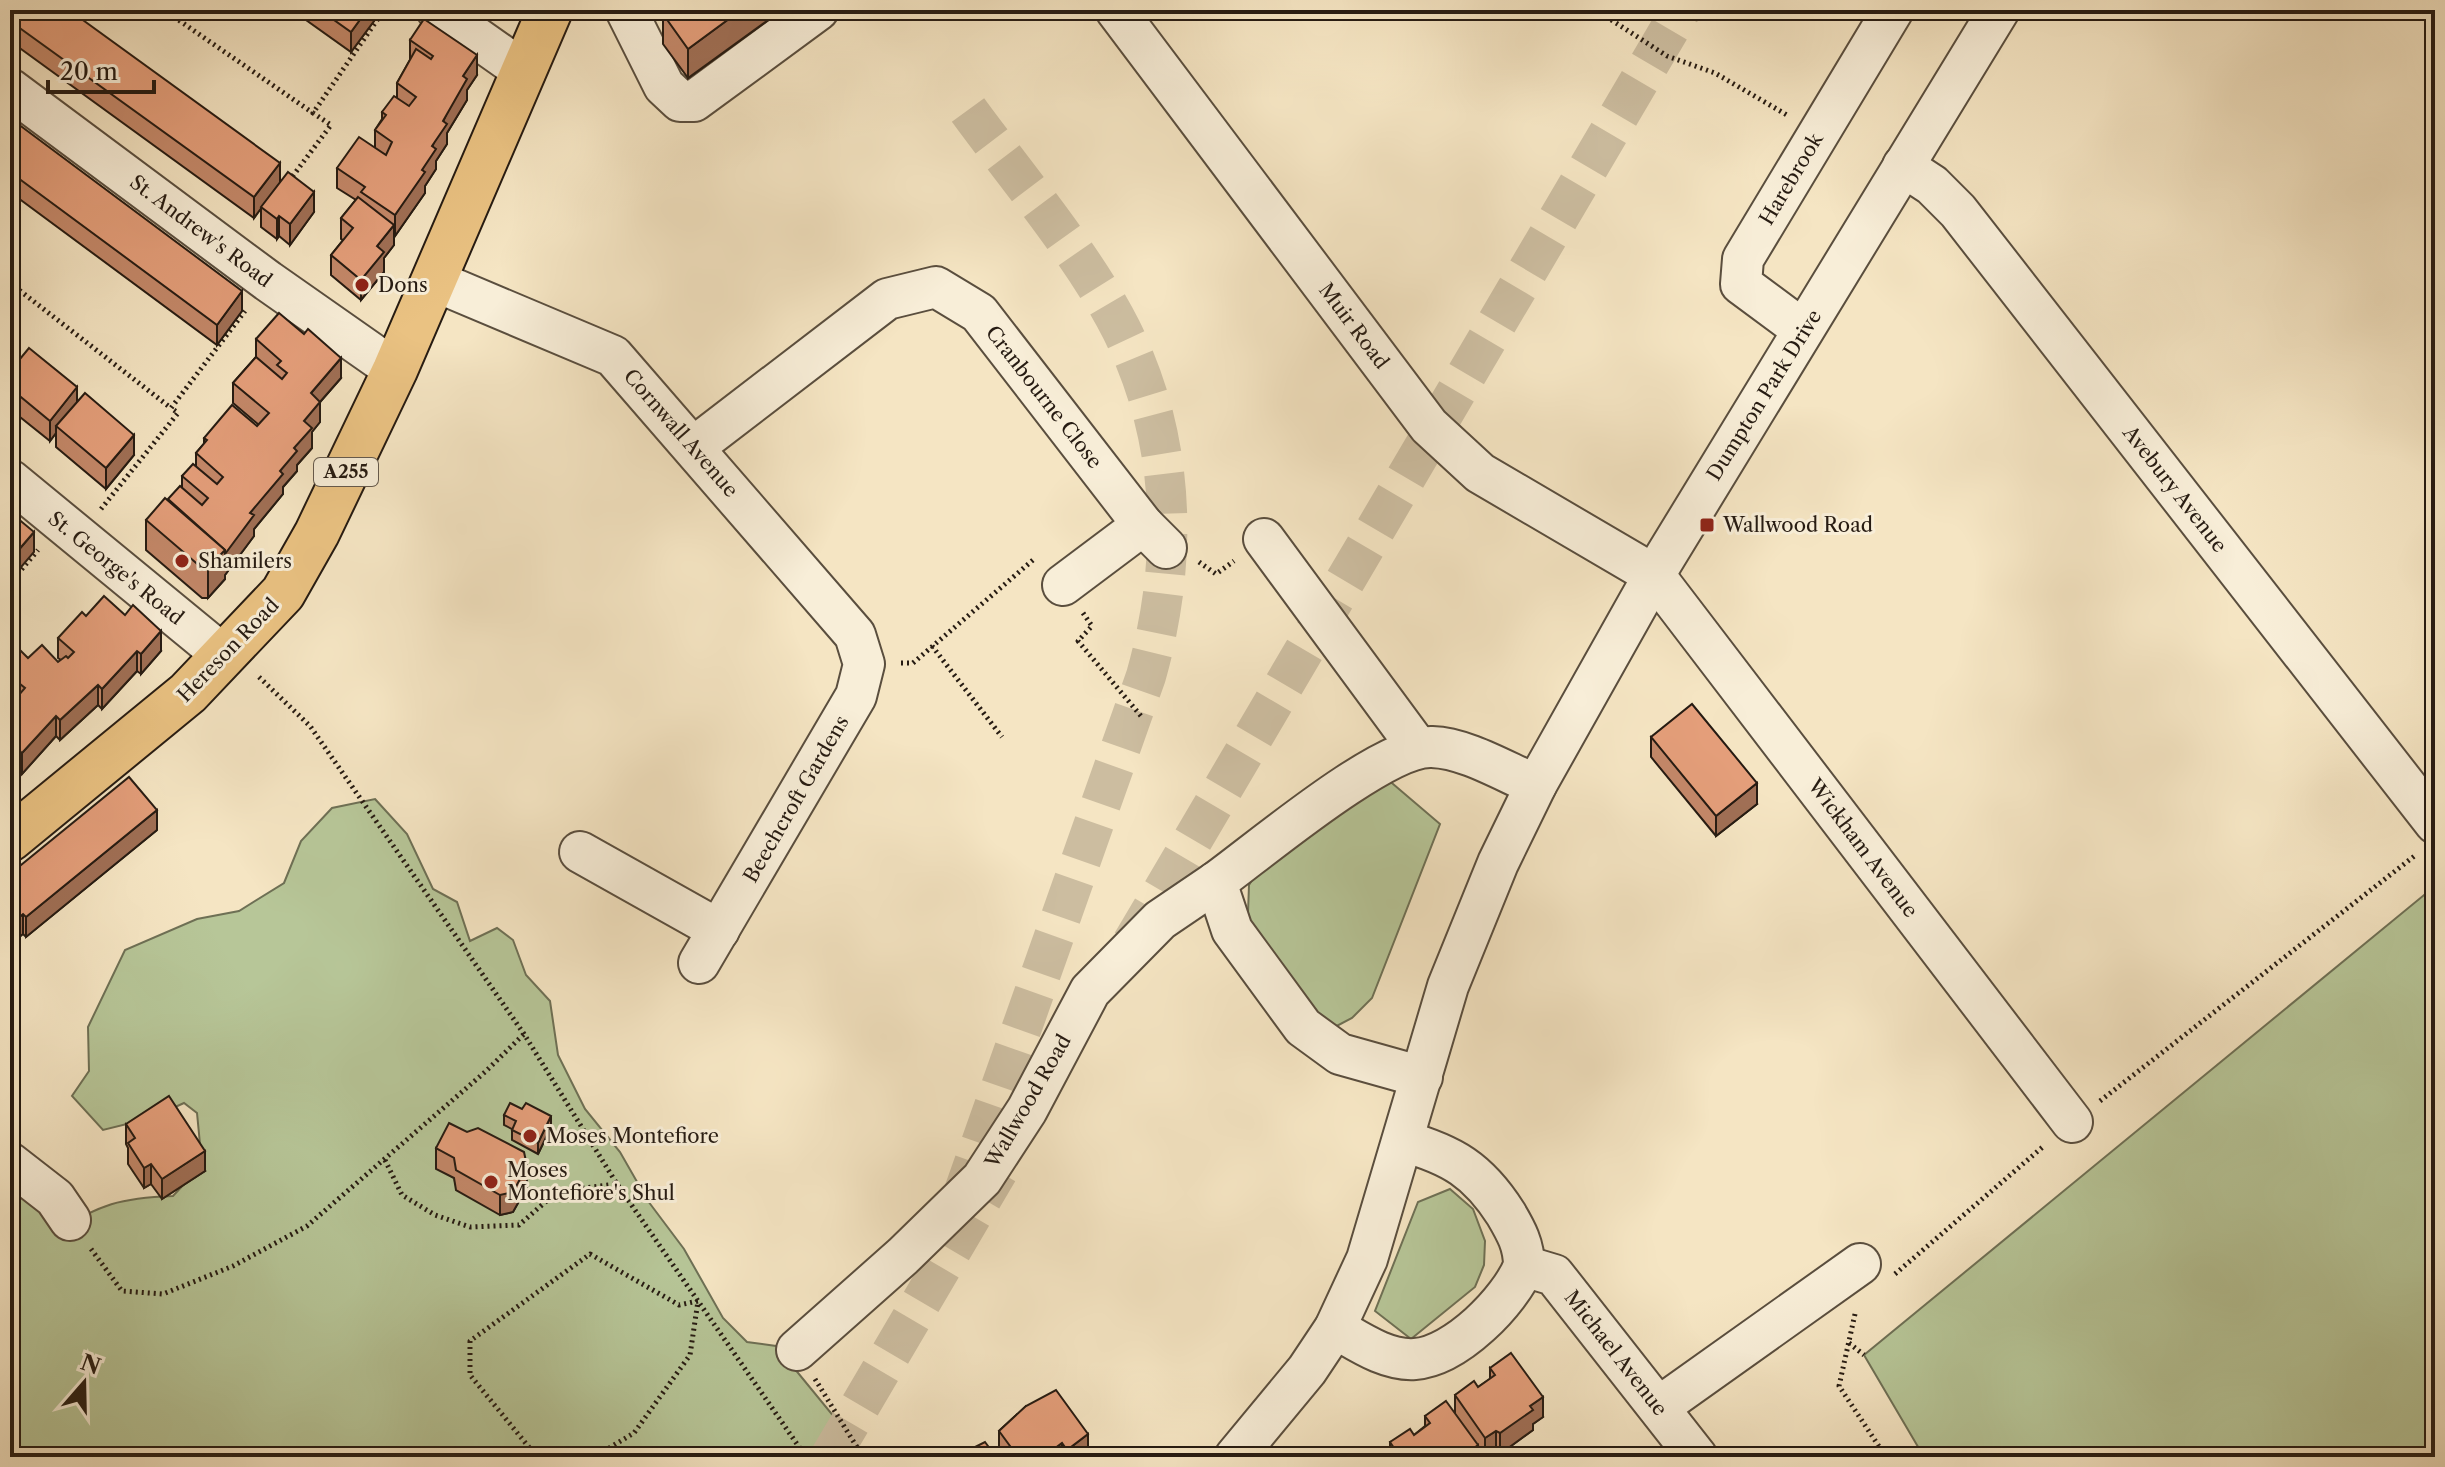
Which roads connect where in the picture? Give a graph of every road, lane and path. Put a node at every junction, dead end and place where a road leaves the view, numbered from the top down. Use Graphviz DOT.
graph roads {
  1 [pos="164,10"];
  2 [pos="384,10"];
  3 [pos="437,10"];
  4 [pos="550,10"];
  5 [pos="626,10"];
  6 [pos="818,10"];
  7 [pos="1116,10"];
  8 [pos="1596,10"];
  9 [pos="1893,10"];
  10 [pos="1999,10"];
  11 [pos="525,72"];
  12 [pos="10,89"];
  13 [pos="313,113"];
  14 [pos="1818,134"];
  15 [pos="1903,166"];
  16 [pos="286,184"];
  17 [pos="268,281"];
  18 [pos="435,281"];
  19 [pos="10,283"];
  20 [pos="1803,330"];
  21 [pos="395,370"];
  22 [pos="171,408"];
  23 [pos="694,447"];
  24 [pos="10,480"];
  25 [pos="1154,536"];
  26 [pos="78,538"];
  27 [pos="1264,539"];
  28 [pos="1654,575"];
  29 [pos="1063,585"];
  30 [pos="932,646"];
  31 [pos="223,655"];
  32 [pos="864,664"];
  33 [pos="1141,716"];
  34 [pos="1002,737"];
  35 [pos="1418,748"];
  36 [pos="1536,785"];
  37 [pos="2435,823"];
  38 [pos="10,839"];
  39 [pos="580,852"];
  40 [pos="1216,882"];
  41 [pos="524,1034"];
  42 [pos="1422,1077"];
  43 [pos="2072,1122"];
  44 [pos="1403,1141"];
  45 [pos="385,1160"];
  46 [pos="10,1163"];
  47 [pos="617,1184"];
  48 [pos="70,1220"];
  49 [pos="1860,1264"];
  50 [pos="1524,1266"];
  51 [pos="698,1301"];
  52 [pos="1335,1328"];
  53 [pos="1849,1343"];
  54 [pos="797,1350"];
  55 [pos="1864,1355"];
  56 [pos="1659,1407"];
  57 [pos="1880,1447"];
  58 [pos="1690,1455"];
  59 [pos="537,1457"];
  60 [pos="594,1457"];
  61 [pos="806,1457"];
  62 [pos="863,1457"];
  63 [pos="1235,1457"];
  64 [pos="1866,1457"];
  1 -- 13 [label="path"];
  2 -- 13 [label="path"];
  3 -- 11 [label="street"];
  4 -- 11 [label="main road, Hereson Road / A255"];
  5 -- 6 [label="street"];
  7 -- 28 [label="street, Muir Road"];
  8 -- 14 [label="path"];
  9 -- 14 [label="street, Harebrook"];
  10 -- 15 [label="street, Dumpton Park Drive"];
  11 -- 18 [label="main road, Hereson Road / A255"];
  12 -- 17 [label="street, St. Andrew's Road"];
  13 -- 16 [label="path"];
  14 -- 20 [label="street, Harebrook"];
  15 -- 20 [label="street, Dumpton Park Drive"];
  15 -- 37 [label="street, Avebury Avenue"];
  17 -- 21 [label="street, St. Andrew's Road"];
  17 -- 22 [label="path"];
  18 -- 21 [label="main road, Hereson Road / A255"];
  18 -- 23 [label="street, Cornwall Avenue"];
  19 -- 22 [label="path"];
  20 -- 28 [label="street, Dumpton Park Drive"];
  21 -- 31 [label="main road, Hereson Road / A255"];
  22 -- 26 [label="path"];
  23 -- 25 [label="street, Cranbourne Close"];
  23 -- 32 [label="street, Cornwall Avenue"];
  24 -- 26 [label="street, St. George's Road"];
  25 -- 27 [label="path"];
  25 -- 29 [label="street"];
  26 -- 31 [label="street, St. George's Road"];
  27 -- 35 [label="street"];
  28 -- 36 [label="street, Dumpton Park Drive"];
  28 -- 43 [label="street, Wickham Avenue"];
  29 -- 30 [label="path"];
  29 -- 33 [label="path"];
  30 -- 32 [label="path"];
  30 -- 34 [label="path"];
  31 -- 38 [label="main road, Hereson Road / A255"];
  31 -- 41 [label="path"];
  32 -- 39 [label="street, Beechcroft Gardens"];
  35 -- 36 [label="street"];
  35 -- 40 [label="street"];
  36 -- 42 [label="street, Dumpton Park Drive"];
  40 -- 42 [label="street"];
  40 -- 54 [label="street, Wallwood Road"];
  41 -- 45 [label="path"];
  41 -- 47 [label="path"];
  42 -- 44 [label="street, Dumpton Park Drive"];
  44 -- 50 [label="street"];
  44 -- 52 [label="street, Dumpton Park Drive"];
  45 -- 47 [label="path"];
  45 -- 48 [label="path"];
  46 -- 48 [label="street"];
  47 -- 51 [label="path"];
  49 -- 56 [label="street"];
  50 -- 52 [label="street"];
  50 -- 56 [label="street, Michael Avenue"];
  51 -- 59 [label="path"];
  51 -- 60 [label="path"];
  51 -- 61 [label="path"];
  52 -- 63 [label="street, Dumpton Park Drive"];
  53 -- 55 [label="path"];
  54 -- 62 [label="path"];
  56 -- 58 [label="street, Michael Avenue"];
  57 -- 64 [label="path"];
}
